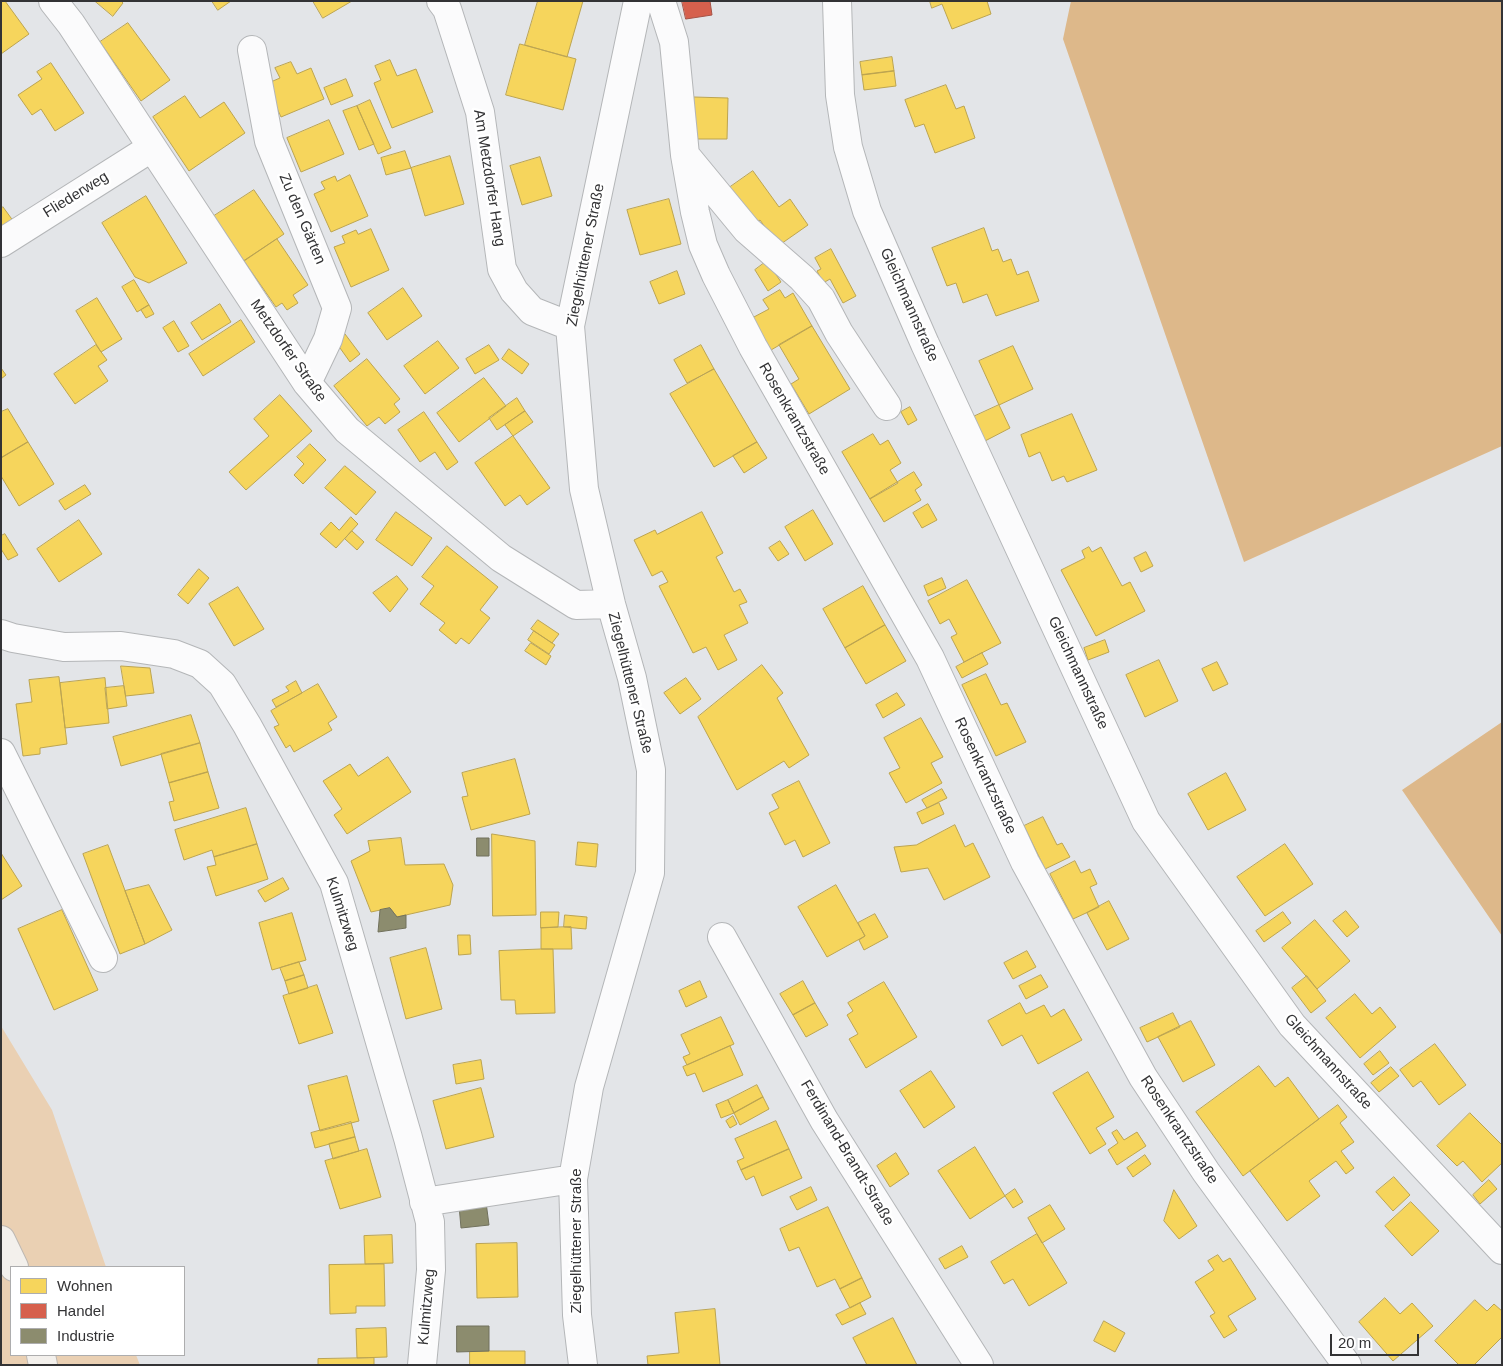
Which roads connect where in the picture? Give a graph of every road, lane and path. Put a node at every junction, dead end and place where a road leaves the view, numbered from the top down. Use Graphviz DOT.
graph roads {
  1 [pos="53,1"];
  2 [pos="441,1"];
  3 [pos="638,1"];
  4 [pos="661,1"];
  5 [pos="837,1"];
  6 [pos="252,50"];
  7 [pos="151,148"];
  8 [pos="685,154"];
  9 [pos="1,243"];
  10 [pos="570,326"];
  11 [pos="308,383"];
  12 [pos="887,406"];
  13 [pos="611,604"];
  14 [pos="1,634"];
  15 [pos="1,753"];
  16 [pos="722,937"];
  17 [pos="103,958"];
  18 [pos="574,1179"];
  19 [pos="424,1202"];
  20 [pos="1,1240"];
  21 [pos="1502,1250"];
  22 [pos="14,1266"];
  23 [pos="422,1365"];
  24 [pos="583,1365"];
  25 [pos="979,1365"];
  26 [pos="1347,1365"];
  1 -- 7 [label="street, Metzdorfer Straße"];
  2 -- 10 [label="street, Am Metzdorfer Hang"];
  3 -- 10 [label="street, Ziegelhüttener Straße"];
  4 -- 8 [label="street, Rosenkrantzstraße"];
  5 -- 21 [label="street, Gleichmannstraße"];
  6 -- 11 [label="street, Zu den Gärten"];
  7 -- 9 [label="street, Fliederweg"];
  7 -- 11 [label="street, Metzdorfer Straße"];
  8 -- 12 [label="street"];
  8 -- 26 [label="street, Rosenkrantzstraße"];
  10 -- 13 [label="street, Ziegelhüttener Straße"];
  11 -- 13 [label="street, Metzdorfer Straße"];
  13 -- 18 [label="street, Ziegelhüttener Straße"];
  14 -- 19 [label="street, Kulmitzweg"];
  15 -- 17 [label="street"];
  16 -- 25 [label="street, Ferdinand-Brandt-Straße"];
  18 -- 19 [label="street"];
  18 -- 24 [label="street, Ziegelhüttener Straße"];
  19 -- 23 [label="street, Kulmitzweg"];
  20 -- 22 [label="main road"];
}
